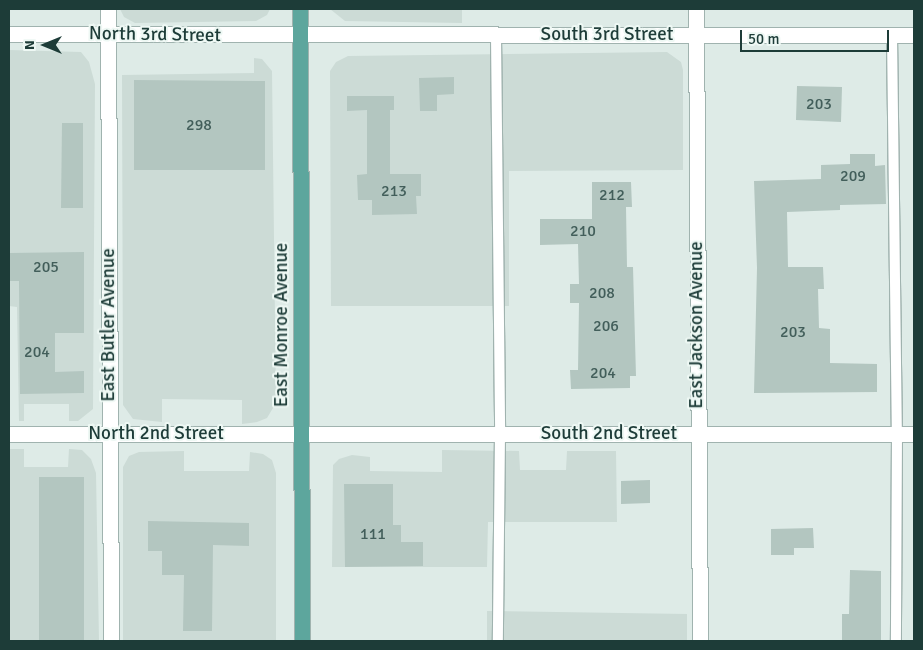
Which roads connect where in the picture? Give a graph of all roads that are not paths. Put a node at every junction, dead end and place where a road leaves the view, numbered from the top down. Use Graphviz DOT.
graph roads {
  1 [pos="108,9"];
  2 [pos="300,9"];
  3 [pos="696,9"];
  4 [pos="9,34"];
  5 [pos="108,34"];
  6 [pos="697,35"];
  7 [pos="892,35"];
  8 [pos="914,35"];
  9 [pos="301,36"];
  10 [pos="496,36"];
  11 [pos="9,434"];
  12 [pos="110,434"];
  13 [pos="500,434"];
  14 [pos="698,434"];
  15 [pos="897,434"];
  16 [pos="914,434"];
  17 [pos="303,435"];
  18 [pos="111,641"];
  19 [pos="302,641"];
  20 [pos="498,641"];
  21 [pos="700,641"];
  22 [pos="896,641"];
  1 -- 5 [label="street, East Butler Avenue"];
  2 -- 9 [label="main road, East Monroe Avenue"];
  3 -- 6 [label="street, East Jackson Avenue"];
  4 -- 5 [label="street, North 3rd Street"];
  5 -- 9 [label="street, North 3rd Street"];
  5 -- 12 [label="street, East Butler Avenue"];
  6 -- 7 [label="street, South 3rd Street"];
  6 -- 10 [label="street, South 3rd Street"];
  6 -- 14 [label="street, East Jackson Avenue"];
  7 -- 8 [label="street, South 3rd Street"];
  7 -- 15 [label="lane"];
  9 -- 10 [label="street, South 3rd Street"];
  9 -- 17 [label="main road, East Monroe Avenue"];
  10 -- 13 [label="lane"];
  11 -- 12 [label="street, North 2nd Street"];
  12 -- 17 [label="street, North 2nd Street"];
  12 -- 18 [label="street, East Butler Avenue"];
  13 -- 14 [label="street, South 2nd Street"];
  13 -- 17 [label="street, South 2nd Street"];
  13 -- 20 [label="lane"];
  14 -- 15 [label="street, South 2nd Street"];
  14 -- 21 [label="street, East Jackson Avenue"];
  15 -- 16 [label="street, South 2nd Street"];
  15 -- 22 [label="lane"];
  17 -- 19 [label="main road, East Monroe Avenue"];
}
